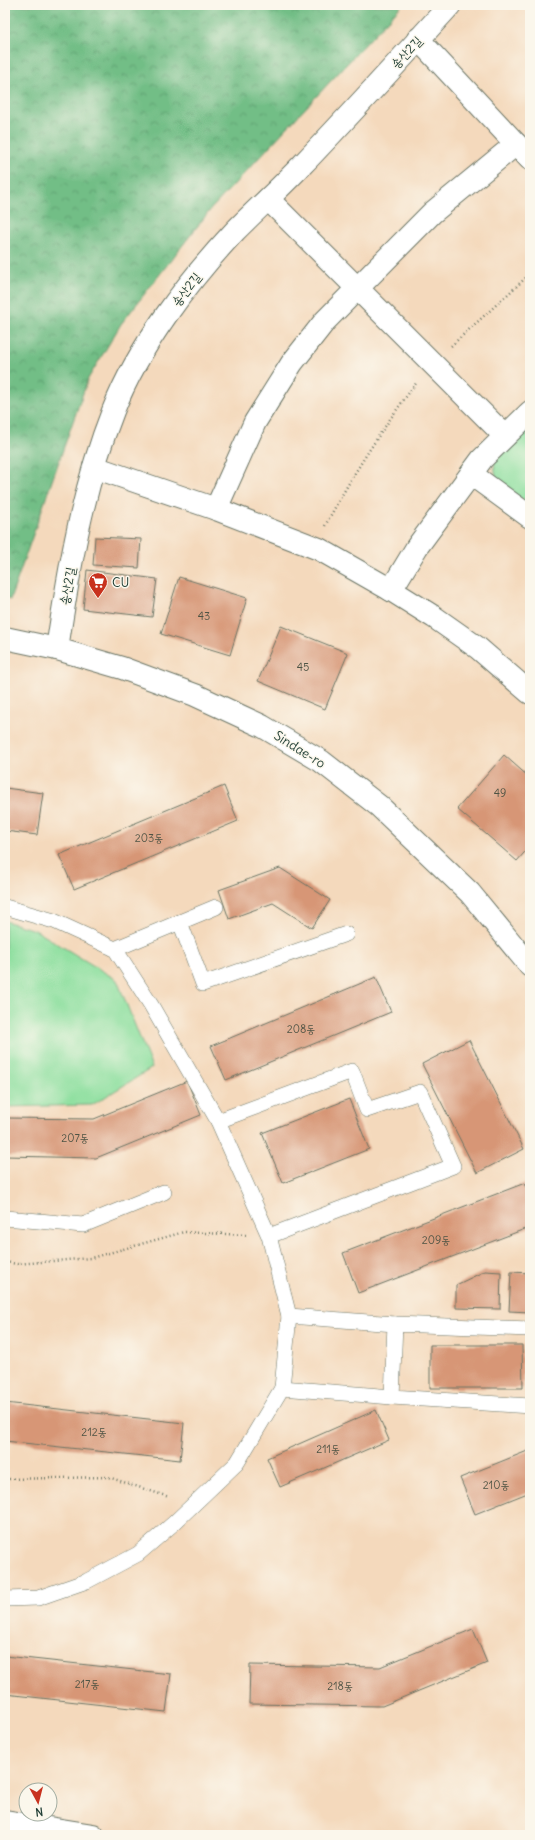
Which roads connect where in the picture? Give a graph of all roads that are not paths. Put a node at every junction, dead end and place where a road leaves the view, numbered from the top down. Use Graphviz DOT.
graph roads {
  1 [pos="450,5"];
  2 [pos="418,39"];
  3 [pos="523,152"];
  4 [pos="268,199"];
  5 [pos="357,288"];
  6 [pos="530,412"];
  7 [pos="505,436"];
  8 [pos="94,467"];
  9 [pos="471,474"];
  10 [pos="216,509"];
  11 [pos="530,517"];
  12 [pos="391,590"];
  13 [pos="5,638"];
  14 [pos="56,649"];
  15 [pos="530,693"];
  16 [pos="5,907"];
  17 [pos="216,907"];
  18 [pos="180,922"];
  19 [pos="346,934"];
  20 [pos="115,949"];
  21 [pos="529,963"];
  22 [pos="218,1120"];
  23 [pos="164,1192"];
  24 [pos="5,1218"];
  25 [pos="269,1236"];
  26 [pos="289,1316"];
  27 [pos="395,1324"];
  28 [pos="530,1329"];
  29 [pos="282,1388"];
  30 [pos="392,1397"];
  31 [pos="530,1406"];
  32 [pos="5,1600"];
  33 [pos="5,1821"];
  34 [pos="93,1835"];
  1 -- 2 [label="street, 송산2길"];
  2 -- 3 [label="street"];
  2 -- 4 [label="street, 송산2길"];
  3 -- 5 [label="street"];
  4 -- 5 [label="street"];
  4 -- 8 [label="street, 송산2길"];
  5 -- 7 [label="street"];
  5 -- 10 [label="street"];
  6 -- 7 [label="street"];
  7 -- 9 [label="street"];
  8 -- 10 [label="street"];
  8 -- 14 [label="street, 송산2길"];
  9 -- 11 [label="street"];
  9 -- 12 [label="street"];
  10 -- 12 [label="street"];
  12 -- 15 [label="street"];
  13 -- 14 [label="street, Sindae-ro"];
  14 -- 21 [label="street, Sindae-ro"];
  16 -- 20 [label="lane"];
  17 -- 18 [label="lane"];
  18 -- 19 [label="lane"];
  18 -- 20 [label="lane"];
  20 -- 22 [label="lane"];
  22 -- 25 [label="lane"];
  22 -- 25 [label="lane"];
  23 -- 24 [label="lane"];
  25 -- 26 [label="lane"];
  26 -- 27 [label="lane"];
  26 -- 29 [label="lane"];
  27 -- 28 [label="lane"];
  27 -- 30 [label="lane"];
  29 -- 30 [label="lane"];
  29 -- 32 [label="lane"];
  30 -- 31 [label="lane"];
  33 -- 34 [label="street"];
}
